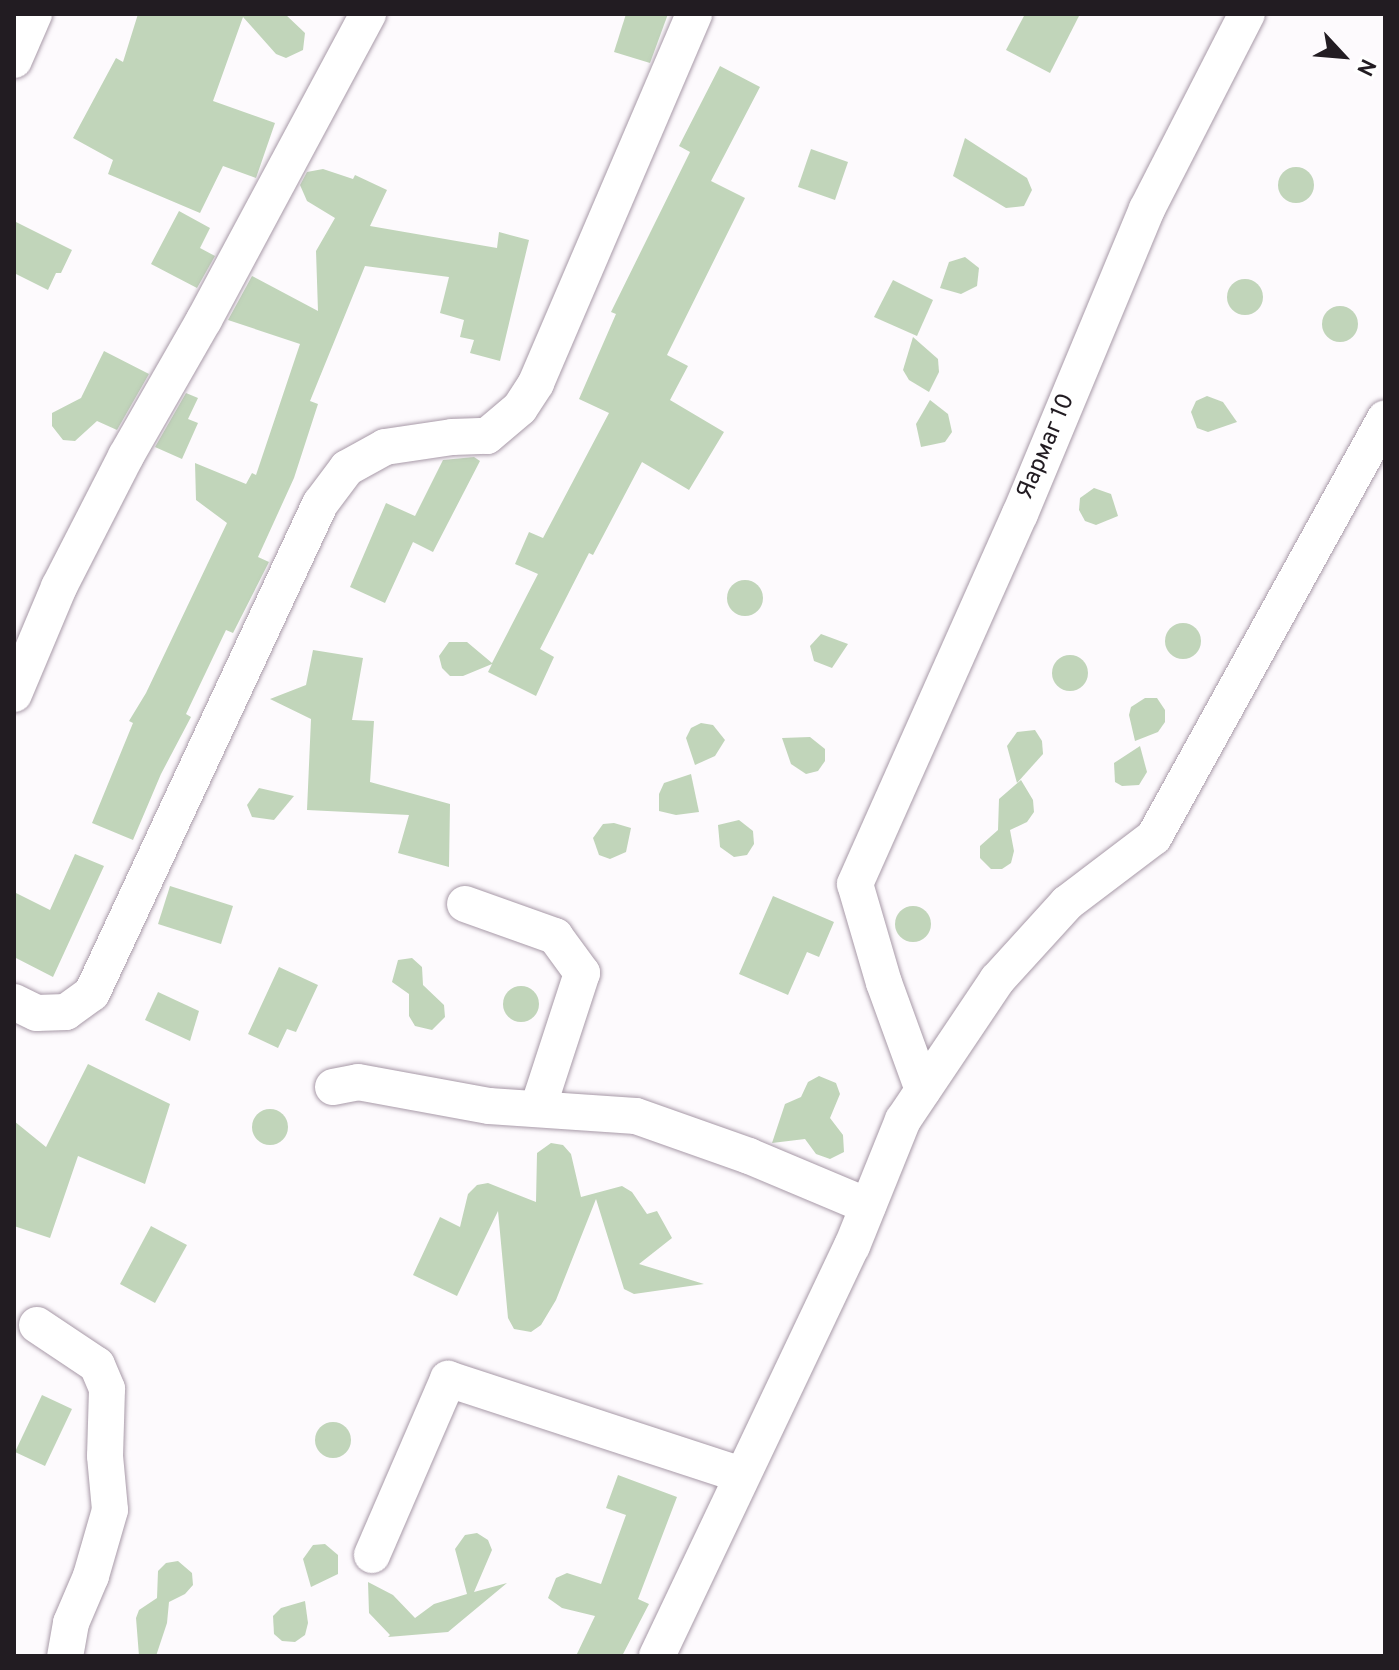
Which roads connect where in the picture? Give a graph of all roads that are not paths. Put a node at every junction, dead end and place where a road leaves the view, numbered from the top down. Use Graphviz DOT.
graph roads {
  1 [pos="34,14"];
  2 [pos="368,14"];
  3 [pos="694,14"];
  4 [pos="1247,14"];
  5 [pos="14,60"];
  6 [pos="1385,419"];
  7 [pos="14,694"];
  8 [pos="465,904"];
  9 [pos="14,1002"];
  10 [pos="333,1087"];
  11 [pos="923,1090"];
  12 [pos="538,1108"];
  13 [pos="868,1206"];
  14 [pos="37,1325"];
  15 [pos="741,1475"];
  16 [pos="372,1555"];
  17 [pos="65,1656"];
  18 [pos="657,1656"];
  1 -- 5 [label="street"];
  2 -- 7 [label="street"];
  3 -- 9 [label="street"];
  4 -- 11 [label="street, Яармаг 10"];
  6 -- 11 [label="street"];
  8 -- 12 [label="street"];
  10 -- 12 [label="street"];
  11 -- 13 [label="street"];
  12 -- 13 [label="street"];
  13 -- 15 [label="street"];
  14 -- 17 [label="street"];
  15 -- 16 [label="street"];
  15 -- 18 [label="street"];
}
